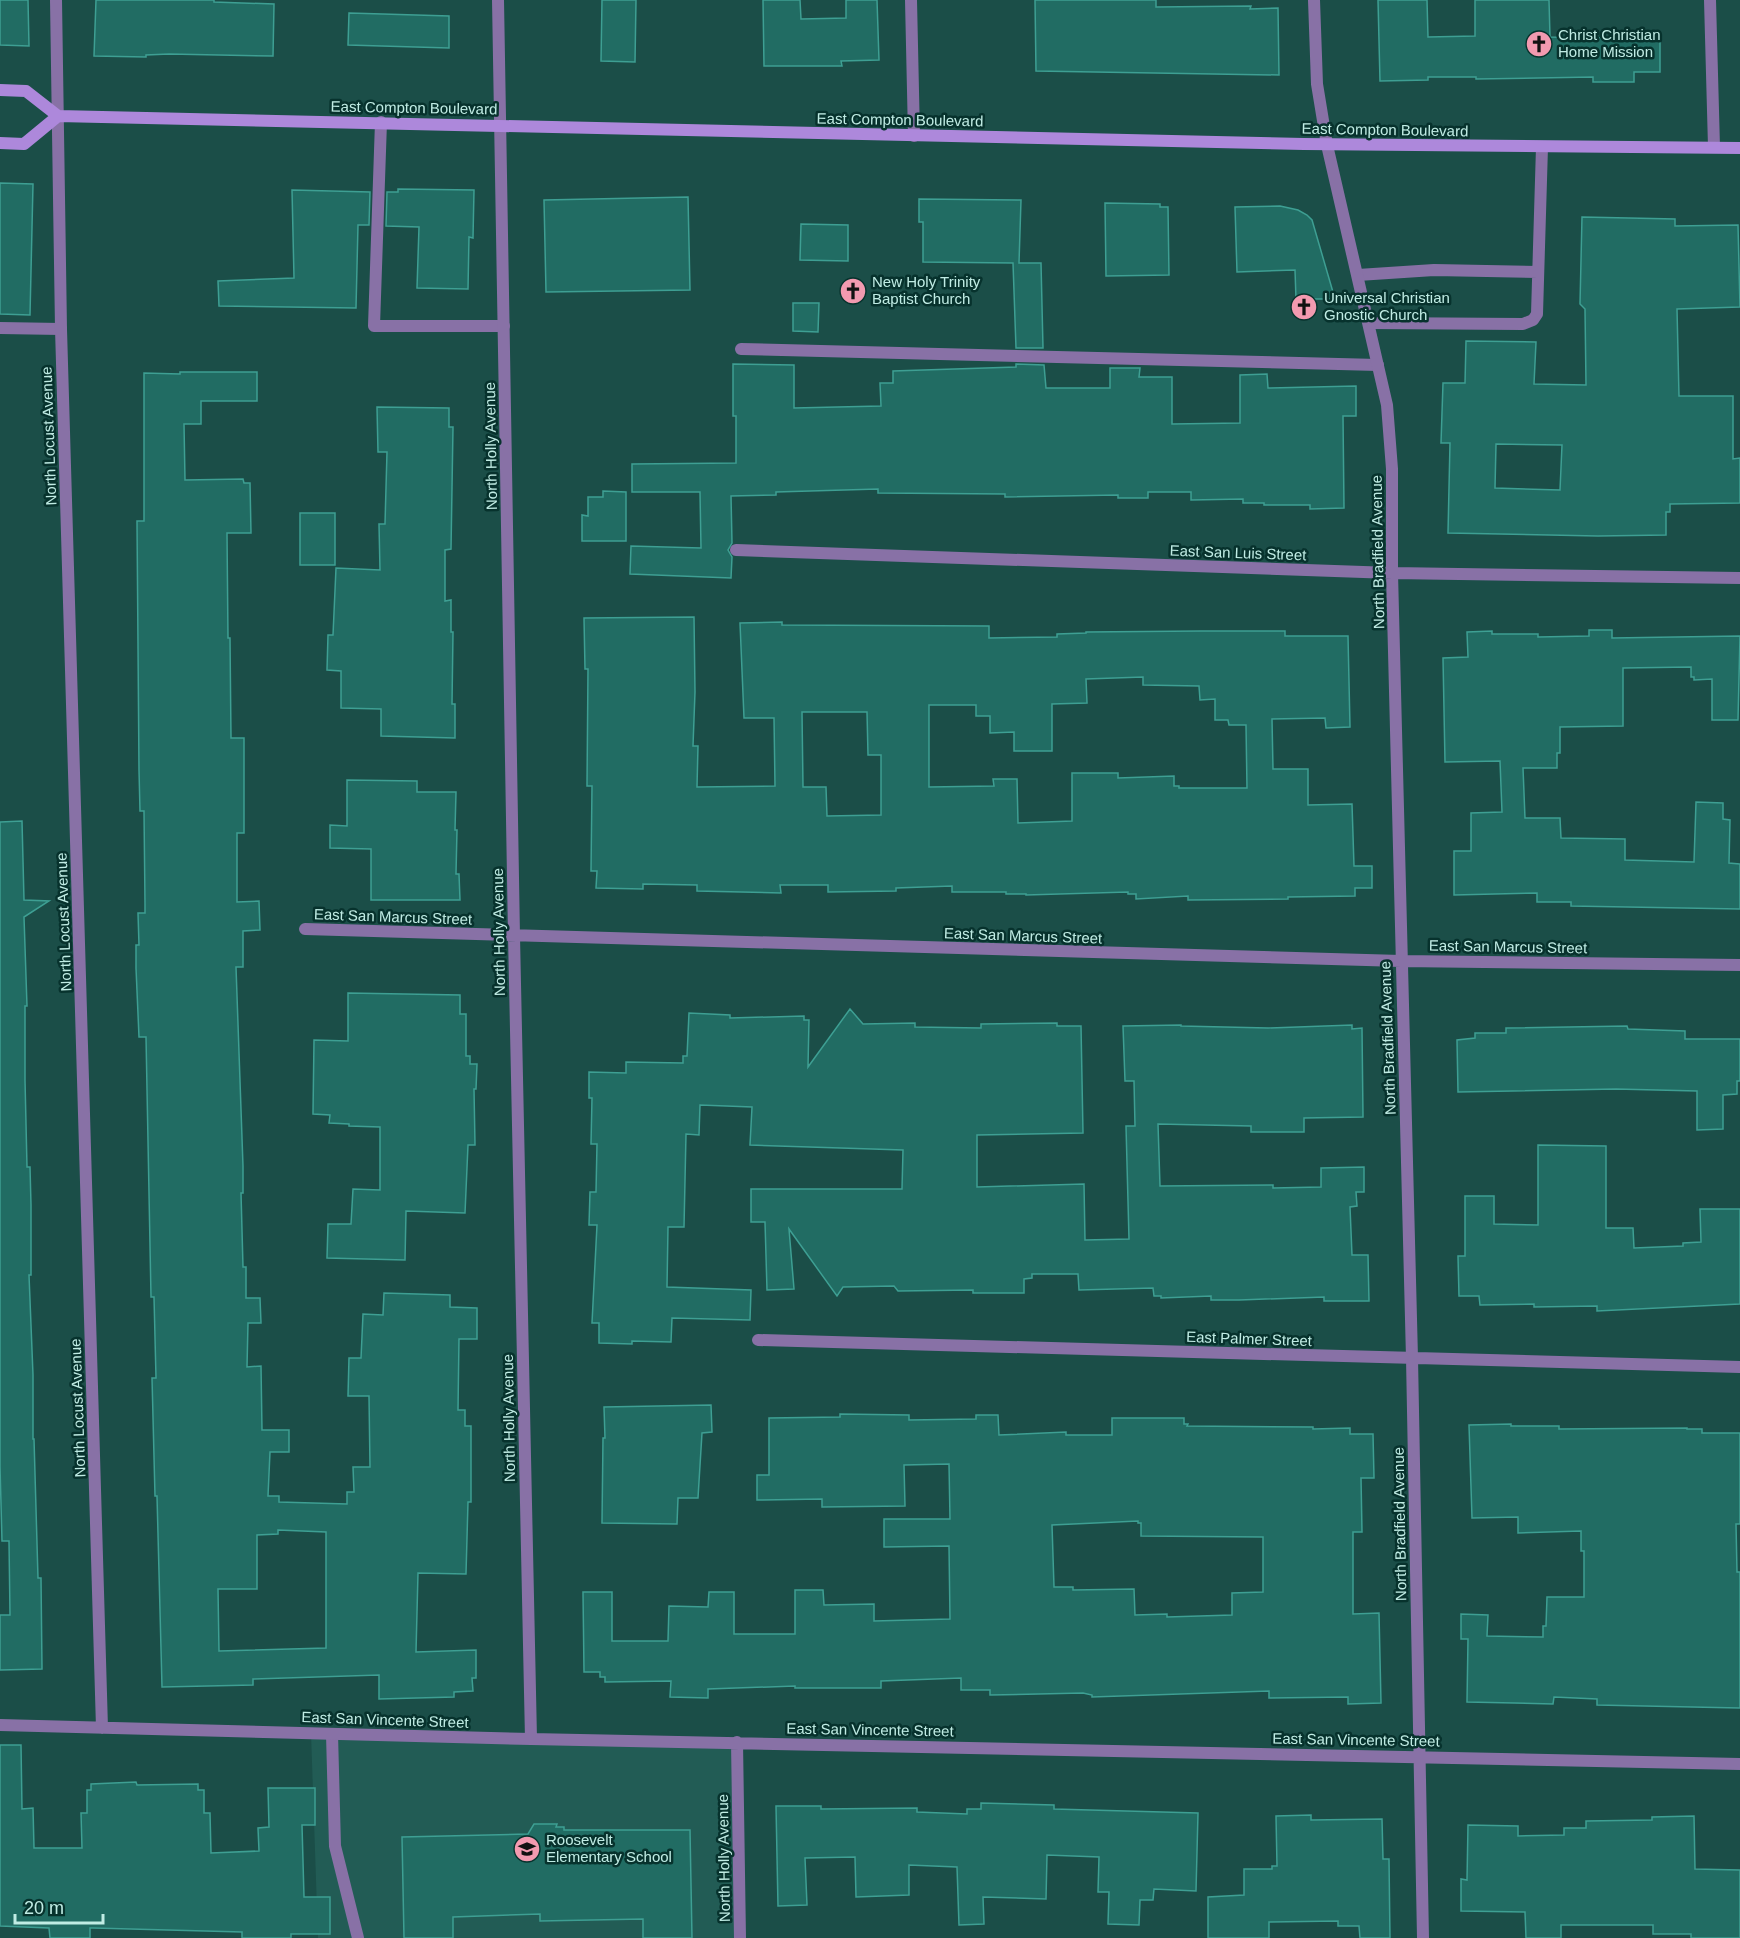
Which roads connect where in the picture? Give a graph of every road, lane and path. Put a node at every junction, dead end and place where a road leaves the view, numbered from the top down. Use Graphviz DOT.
graph roads {
  1 [pos="56,0"];
  2 [pos="498,0"];
  3 [pos="911,0"];
  4 [pos="1314,0"];
  5 [pos="1710,0"];
  6 [pos="0,90"];
  7 [pos="58,116"];
  8 [pos="381,122"];
  9 [pos="500,125"];
  10 [pos="914,136"];
  11 [pos="0,143"];
  12 [pos="1327,145"];
  13 [pos="1542,147"];
  14 [pos="1714,147"];
  15 [pos="1740,148"];
  16 [pos="1538,272"];
  17 [pos="1358,275"];
  18 [pos="1369,322"];
  19 [pos="504,326"];
  20 [pos="0,328"];
  21 [pos="61,328"];
  22 [pos="741,349"];
  23 [pos="1378,365"];
  24 [pos="736,550"];
  25 [pos="1392,573"];
  26 [pos="1740,578"];
  27 [pos="305,929"];
  28 [pos="514,936"];
  29 [pos="1401,961"];
  30 [pos="1740,965"];
  31 [pos="758,1340"];
  32 [pos="1412,1358"];
  33 [pos="1740,1367"];
  34 [pos="0,1725"];
  35 [pos="102,1728"];
  36 [pos="332,1734"];
  37 [pos="531,1739"];
  38 [pos="737,1742"];
  39 [pos="1420,1756"];
  40 [pos="1740,1764"];
  41 [pos="358,1938"];
  42 [pos="740,1938"];
  43 [pos="1423,1938"];
  1 -- 7 [label="street, North Locust Avenue"];
  2 -- 9 [label="street, North Holly Avenue"];
  3 -- 10 [label="street"];
  4 -- 12 [label="street, North Bradfield Avenue"];
  5 -- 14 [label="street"];
  6 -- 7 [label="main road"];
  7 -- 8 [label="main road, East Compton Boulevard"];
  7 -- 11 [label="main road"];
  7 -- 21 [label="street, North Locust Avenue"];
  8 -- 9 [label="main road, East Compton Boulevard"];
  8 -- 19 [label="street"];
  9 -- 10 [label="main road, East Compton Boulevard"];
  9 -- 19 [label="street, North Holly Avenue"];
  10 -- 12 [label="main road, East Compton Boulevard"];
  12 -- 13 [label="main road, East Compton Boulevard"];
  12 -- 17 [label="street, North Bradfield Avenue"];
  13 -- 14 [label="main road, East Compton Boulevard"];
  13 -- 16 [label="street"];
  14 -- 15 [label="main road, East Compton Boulevard"];
  16 -- 17 [label="street"];
  16 -- 18 [label="street"];
  17 -- 18 [label="street, North Bradfield Avenue"];
  18 -- 23 [label="street, North Bradfield Avenue"];
  19 -- 28 [label="street, North Holly Avenue"];
  20 -- 21 [label="street"];
  21 -- 35 [label="street, North Locust Avenue"];
  22 -- 23 [label="street"];
  23 -- 25 [label="street, North Bradfield Avenue"];
  24 -- 25 [label="street, East San Luis Street"];
  25 -- 26 [label="street, East San Luis Street"];
  25 -- 29 [label="street, North Bradfield Avenue"];
  27 -- 28 [label="street, East San Marcus Street"];
  28 -- 29 [label="street, East San Marcus Street"];
  28 -- 37 [label="street, North Holly Avenue"];
  29 -- 30 [label="street, East San Marcus Street"];
  29 -- 32 [label="street, North Bradfield Avenue"];
  31 -- 32 [label="street, East Palmer Street"];
  32 -- 33 [label="street, East Palmer Street"];
  32 -- 39 [label="street, North Bradfield Avenue"];
  34 -- 35 [label="street, East San Vincente Street"];
  35 -- 36 [label="street, East San Vincente Street"];
  36 -- 37 [label="street, East San Vincente Street"];
  36 -- 41 [label="street"];
  37 -- 38 [label="street, East San Vincente Street"];
  38 -- 39 [label="street, East San Vincente Street"];
  38 -- 42 [label="street, North Holly Avenue"];
  39 -- 40 [label="street, East San Vincente Street"];
  39 -- 43 [label="street, North Bradfield Avenue"];
}
